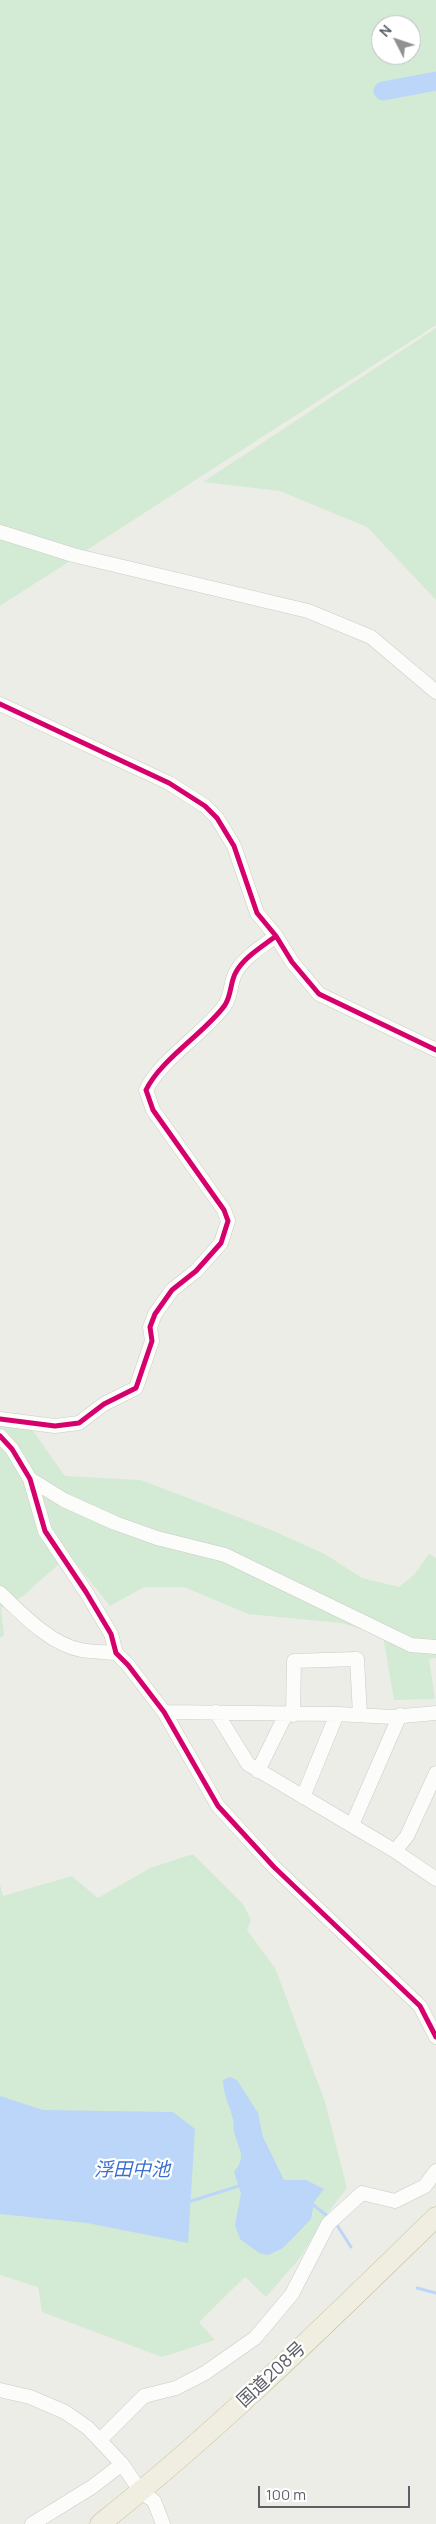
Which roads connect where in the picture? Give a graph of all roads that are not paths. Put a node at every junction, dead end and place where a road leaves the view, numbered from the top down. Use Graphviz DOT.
graph roads {
  1 [pos="0,532"];
  2 [pos="436,692"];
  3 [pos="0,704"];
  4 [pos="276,936"];
  5 [pos="436,1050"];
  6 [pos="0,1419"];
  7 [pos="0,1436"];
  8 [pos="30,1479"];
  9 [pos="0,1593"];
  10 [pos="436,1647"];
  11 [pos="116,1653"];
  12 [pos="164,1712"];
  13 [pos="216,1712"];
  14 [pos="436,1713"];
  15 [pos="289,1714"];
  16 [pos="337,1714"];
  17 [pos="360,1715"];
  18 [pos="400,1715"];
  19 [pos="258,1770"];
  20 [pos="436,1773"];
  21 [pos="303,1796"];
  22 [pos="352,1825"];
  23 [pos="395,1852"];
  24 [pos="436,1879"];
  25 [pos="436,2037"];
  26 [pos="436,2171"];
  27 [pos="436,2217"];
  28 [pos="0,2390"];
  29 [pos="100,2440"];
  30 [pos="122,2464"];
  31 [pos="141,2492"];
  32 [pos="32,2524"];
  33 [pos="100,2524"];
  34 [pos="163,2524"];
  1 -- 2 [label="street"];
  3 -- 4 [label="street"];
  4 -- 5 [label="street"];
  4 -- 6 [label="street"];
  7 -- 8 [label="street"];
  8 -- 10 [label="street"];
  8 -- 11 [label="street"];
  9 -- 11 [label="street"];
  11 -- 12 [label="street"];
  12 -- 13 [label="street"];
  12 -- 25 [label="street"];
  13 -- 15 [label="street"];
  13 -- 19 [label="street"];
  14 -- 18 [label="street"];
  15 -- 16 [label="street"];
  15 -- 17 [label="street"];
  15 -- 19 [label="street"];
  16 -- 17 [label="street"];
  16 -- 21 [label="street"];
  17 -- 18 [label="street"];
  18 -- 22 [label="street"];
  19 -- 21 [label="street"];
  20 -- 23 [label="street"];
  21 -- 22 [label="street"];
  22 -- 23 [label="street"];
  23 -- 24 [label="street"];
  26 -- 29 [label="street"];
  27 -- 31 [label="highway, 国道208号"];
  28 -- 29 [label="street"];
  29 -- 30 [label="street"];
  30 -- 31 [label="street"];
  30 -- 32 [label="street"];
  31 -- 33 [label="highway, 国道208号"];
  31 -- 34 [label="street"];
}
